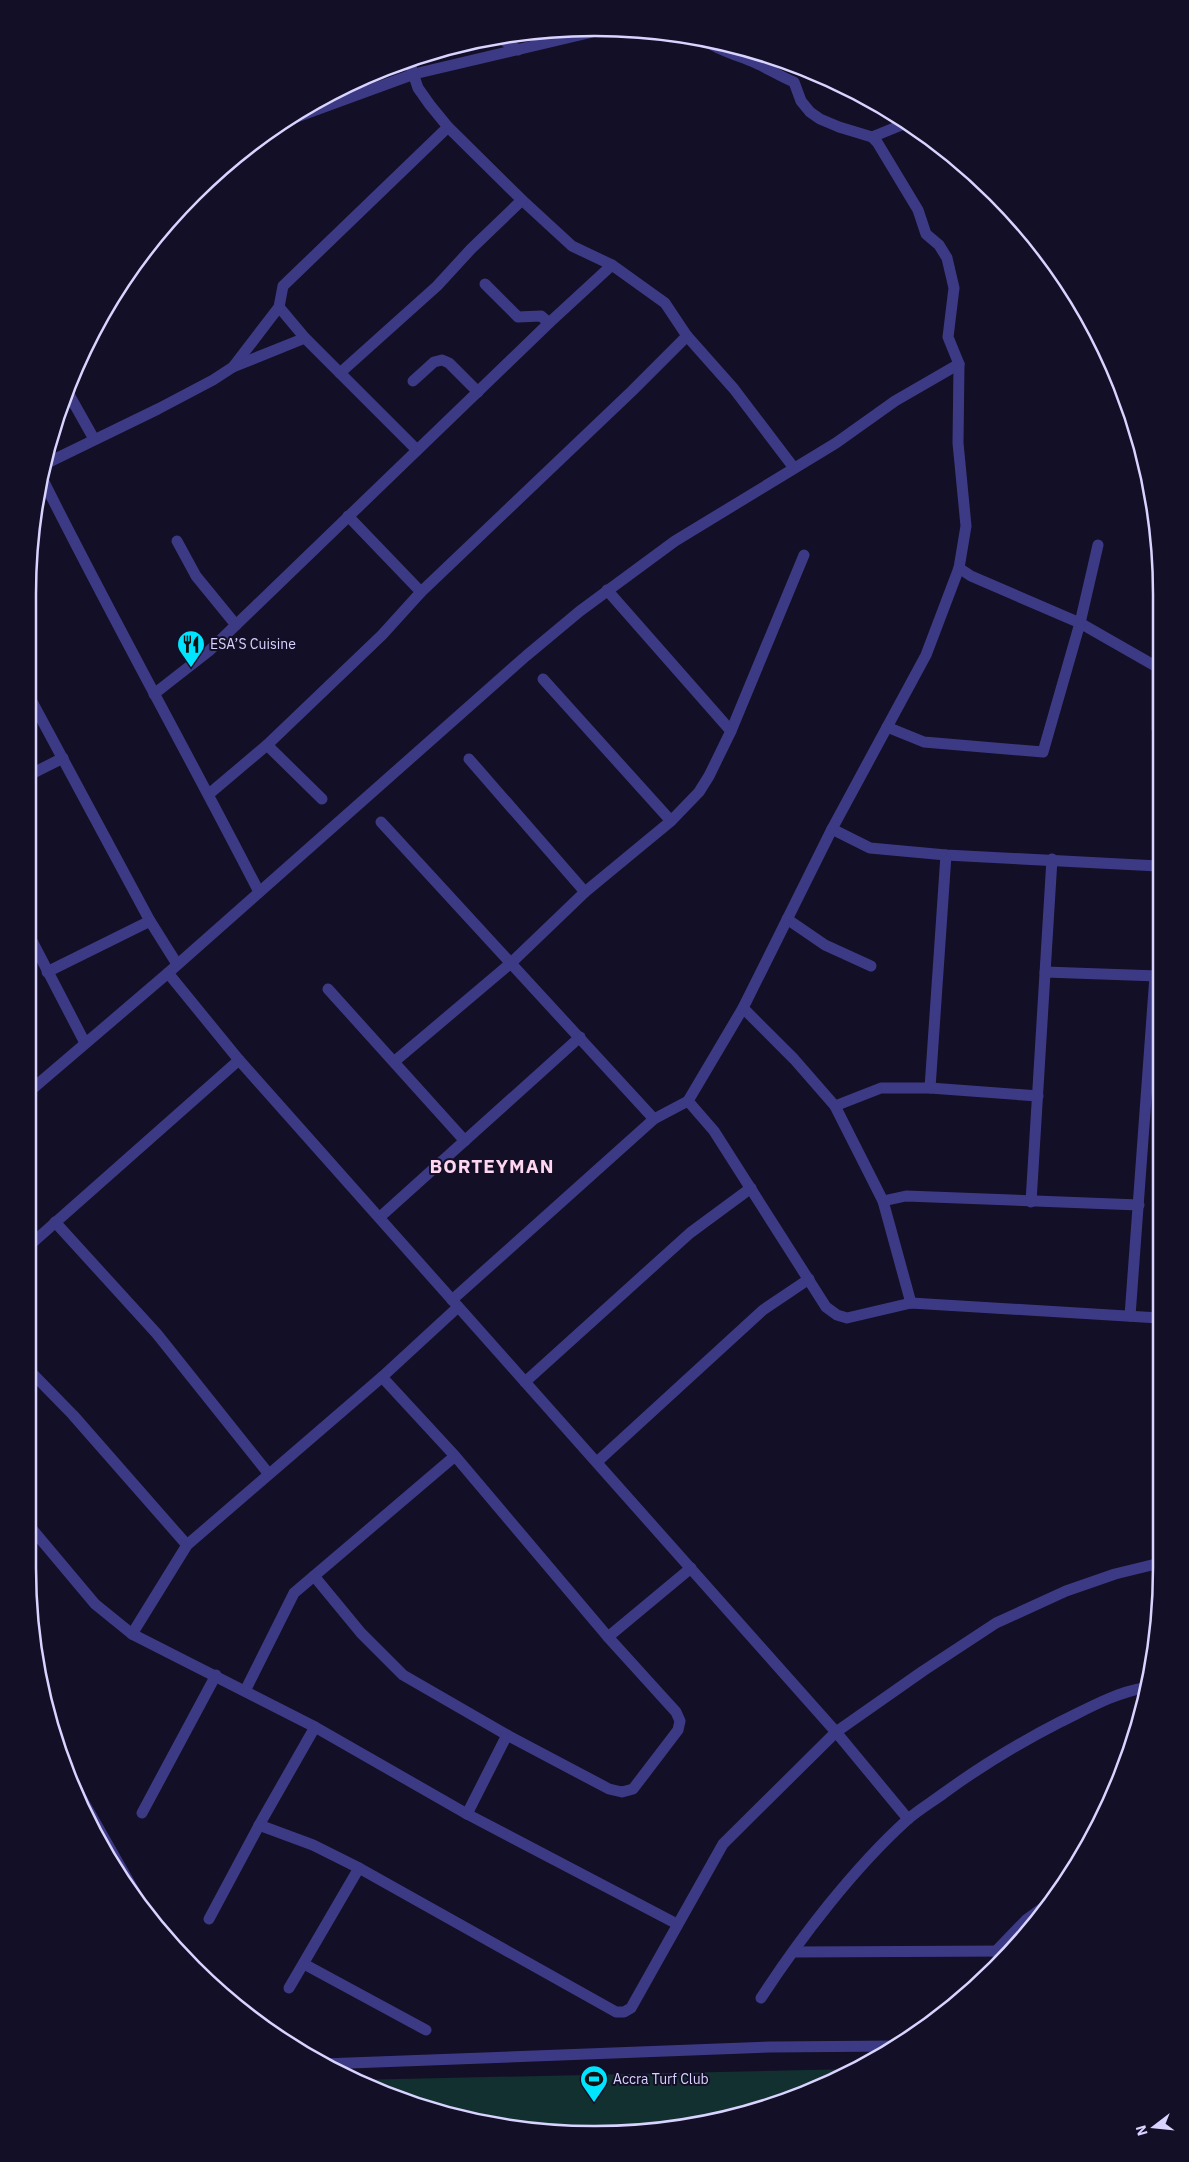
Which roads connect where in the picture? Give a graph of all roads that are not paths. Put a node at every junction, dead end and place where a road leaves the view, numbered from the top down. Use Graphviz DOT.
graph roads {
  1 [pos="574,37"];
  2 [pos="508,43"];
  3 [pos="518,50"];
  4 [pos="726,52"];
  5 [pos="411,67"];
  6 [pos="414,74"];
  7 [pos="343,97"];
  8 [pos="898,126"];
  9 [pos="448,127"];
  10 [pos="872,137"];
  11 [pos="522,200"];
  12 [pos="612,266"];
  13 [pos="485,284"];
  14 [pos="279,307"];
  15 [pos="549,323"];
  16 [pos="687,336"];
  17 [pos="306,338"];
  18 [pos="959,364"];
  19 [pos="233,367"];
  20 [pos="340,373"];
  21 [pos="413,381"];
  22 [pos="478,392"];
  23 [pos="72,400"];
  24 [pos="94,439"];
  25 [pos="417,450"];
  26 [pos="53,461"];
  27 [pos="794,468"];
  28 [pos="47,487"];
  29 [pos="348,516"];
  30 [pos="176,540"];
  31 [pos="1098,545"];
  32 [pos="804,555"];
  33 [pos="959,568"];
  34 [pos="607,590"];
  35 [pos="421,592"];
  36 [pos="1080,623"];
  37 [pos="236,625"];
  38 [pos="1153,665"];
  39 [pos="542,679"];
  40 [pos="154,694"];
  41 [pos="36,709"];
  42 [pos="887,727"];
  43 [pos="731,731"];
  44 [pos="267,745"];
  45 [pos="63,758"];
  46 [pos="469,759"];
  47 [pos="36,772"];
  48 [pos="209,794"];
  49 [pos="322,799"];
  50 [pos="671,821"];
  51 [pos="382,822"];
  52 [pos="832,829"];
  53 [pos="946,855"];
  54 [pos="1052,859"];
  55 [pos="1153,866"];
  56 [pos="259,892"];
  57 [pos="585,892"];
  58 [pos="787,919"];
  59 [pos="150,921"];
  60 [pos="36,949"];
  61 [pos="511,963"];
  62 [pos="177,964"];
  63 [pos="870,966"];
  64 [pos="47,972"];
  65 [pos="1045,972"];
  66 [pos="168,973"];
  67 [pos="1153,976"];
  68 [pos="328,989"];
  69 [pos="742,1008"];
  70 [pos="1153,1027"];
  71 [pos="580,1037"];
  72 [pos="85,1043"];
  73 [pos="239,1060"];
  74 [pos="394,1061"];
  75 [pos="36,1085"];
  76 [pos="930,1088"];
  77 [pos="1038,1096"];
  78 [pos="688,1101"];
  79 [pos="834,1106"];
  80 [pos="654,1119"];
  81 [pos="465,1141"];
  82 [pos="751,1188"];
  83 [pos="883,1201"];
  84 [pos="1031,1202"];
  85 [pos="1139,1205"];
  86 [pos="380,1217"];
  87 [pos="55,1222"];
  88 [pos="36,1239"];
  89 [pos="809,1279"];
  90 [pos="911,1303"];
  91 [pos="455,1304"];
  92 [pos="1130,1316"];
  93 [pos="1153,1318"];
  94 [pos="36,1376"];
  95 [pos="382,1377"];
  96 [pos="525,1382"];
  97 [pos="455,1456"];
  98 [pos="596,1462"];
  99 [pos="268,1473"];
  100 [pos="36,1534"];
  101 [pos="187,1544"];
  102 [pos="1153,1565"];
  103 [pos="691,1568"];
  104 [pos="314,1576"];
  105 [pos="132,1634"];
  106 [pos="608,1637"];
  107 [pos="216,1674"];
  108 [pos="1139,1690"];
  109 [pos="245,1691"];
  110 [pos="315,1727"];
  111 [pos="836,1732"];
  112 [pos="507,1735"];
  113 [pos="142,1813"];
  114 [pos="467,1814"];
  115 [pos="908,1819"];
  116 [pos="259,1825"];
  117 [pos="359,1868"];
  118 [pos="1028,1919"];
  119 [pos="209,1920"];
  120 [pos="677,1924"];
  121 [pos="996,1951"];
  122 [pos="1000,1951"];
  123 [pos="792,1952"];
  124 [pos="304,1964"];
  125 [pos="289,1988"];
  126 [pos="761,1998"];
  127 [pos="426,2030"];
  128 [pos="882,2046"];
  129 [pos="339,2063"];
  1 -- 3 [label="street"];
  2 -- 3 [label="street"];
  3 -- 6 [label="street"];
  4 -- 10 [label="street"];
  5 -- 6 [label="street"];
  6 -- 7 [label="street"];
  6 -- 9 [label="street"];
  8 -- 10 [label="street"];
  9 -- 11 [label="street"];
  9 -- 14 [label="street"];
  10 -- 18 [label="street"];
  11 -- 12 [label="street"];
  11 -- 20 [label="street"];
  12 -- 15 [label="street"];
  12 -- 16 [label="street"];
  13 -- 15 [label="street"];
  14 -- 17 [label="street"];
  14 -- 19 [label="street"];
  15 -- 22 [label="street"];
  16 -- 27 [label="street"];
  16 -- 35 [label="street"];
  17 -- 19 [label="street"];
  17 -- 20 [label="street"];
  18 -- 27 [label="street"];
  18 -- 33 [label="street"];
  19 -- 24 [label="street"];
  20 -- 25 [label="street"];
  21 -- 22 [label="street"];
  22 -- 25 [label="street"];
  23 -- 24 [label="street"];
  24 -- 26 [label="street"];
  25 -- 29 [label="street"];
  27 -- 34 [label="street"];
  28 -- 40 [label="street"];
  29 -- 35 [label="street"];
  29 -- 37 [label="street"];
  30 -- 37 [label="street"];
  31 -- 36 [label="street"];
  32 -- 43 [label="street"];
  33 -- 36 [label="street"];
  33 -- 42 [label="street"];
  34 -- 43 [label="street"];
  34 -- 56 [label="street"];
  35 -- 44 [label="street"];
  36 -- 38 [label="street"];
  36 -- 42 [label="street"];
  37 -- 40 [label="street"];
  39 -- 50 [label="street"];
  40 -- 48 [label="street"];
  41 -- 45 [label="street"];
  42 -- 52 [label="street"];
  43 -- 50 [label="street"];
  44 -- 48 [label="street"];
  44 -- 49 [label="street"];
  45 -- 47 [label="street"];
  45 -- 59 [label="street"];
  46 -- 57 [label="street"];
  48 -- 56 [label="street"];
  50 -- 57 [label="street"];
  51 -- 61 [label="street"];
  52 -- 53 [label="street"];
  52 -- 58 [label="street"];
  53 -- 54 [label="street"];
  53 -- 76 [label="street"];
  54 -- 55 [label="street"];
  54 -- 65 [label="street"];
  56 -- 62 [label="street"];
  57 -- 61 [label="street"];
  58 -- 63 [label="street"];
  58 -- 69 [label="street"];
  59 -- 62 [label="street"];
  59 -- 64 [label="street"];
  60 -- 64 [label="street"];
  61 -- 71 [label="street"];
  61 -- 74 [label="street"];
  62 -- 66 [label="street"];
  64 -- 72 [label="street"];
  65 -- 67 [label="street"];
  65 -- 77 [label="street"];
  66 -- 72 [label="street"];
  66 -- 73 [label="street"];
  68 -- 74 [label="street"];
  69 -- 78 [label="street"];
  69 -- 79 [label="street"];
  70 -- 85 [label="street"];
  71 -- 80 [label="street"];
  71 -- 81 [label="street"];
  72 -- 75 [label="street"];
  73 -- 86 [label="street"];
  73 -- 87 [label="street"];
  74 -- 81 [label="street"];
  76 -- 77 [label="street"];
  76 -- 79 [label="street"];
  77 -- 84 [label="street"];
  78 -- 80 [label="street"];
  78 -- 82 [label="street"];
  79 -- 83 [label="street"];
  80 -- 91 [label="street"];
  81 -- 86 [label="street"];
  82 -- 89 [label="street"];
  82 -- 96 [label="street"];
  83 -- 84 [label="street"];
  83 -- 90 [label="street"];
  84 -- 85 [label="street"];
  85 -- 92 [label="street"];
  86 -- 91 [label="street"];
  87 -- 88 [label="street"];
  87 -- 99 [label="street"];
  89 -- 90 [label="street"];
  89 -- 98 [label="street"];
  90 -- 92 [label="street"];
  91 -- 95 [label="street"];
  91 -- 96 [label="street"];
  92 -- 93 [label="street"];
  94 -- 101 [label="street"];
  95 -- 97 [label="street"];
  95 -- 99 [label="street"];
  96 -- 98 [label="street"];
  97 -- 104 [label="street"];
  97 -- 106 [label="street"];
  98 -- 103 [label="street"];
  99 -- 101 [label="street"];
  100 -- 105 [label="street"];
  101 -- 105 [label="street"];
  102 -- 111 [label="street"];
  103 -- 106 [label="street"];
  103 -- 111 [label="street"];
  104 -- 109 [label="street"];
  104 -- 112 [label="street"];
  105 -- 107 [label="street"];
  106 -- 112 [label="street"];
  107 -- 109 [label="street"];
  107 -- 113 [label="street"];
  108 -- 115 [label="street"];
  109 -- 110 [label="street"];
  110 -- 114 [label="street"];
  110 -- 116 [label="street"];
  111 -- 115 [label="street"];
  111 -- 120 [label="street"];
  112 -- 114 [label="street"];
  114 -- 120 [label="street"];
  115 -- 123 [label="street"];
  116 -- 117 [label="street"];
  116 -- 119 [label="street"];
  117 -- 120 [label="street"];
  117 -- 124 [label="street"];
  118 -- 121 [label="street"];
  121 -- 122 [label="street"];
  121 -- 123 [label="street"];
  123 -- 126 [label="street"];
  124 -- 125 [label="street"];
  124 -- 127 [label="street"];
  128 -- 129 [label="street"];
}
